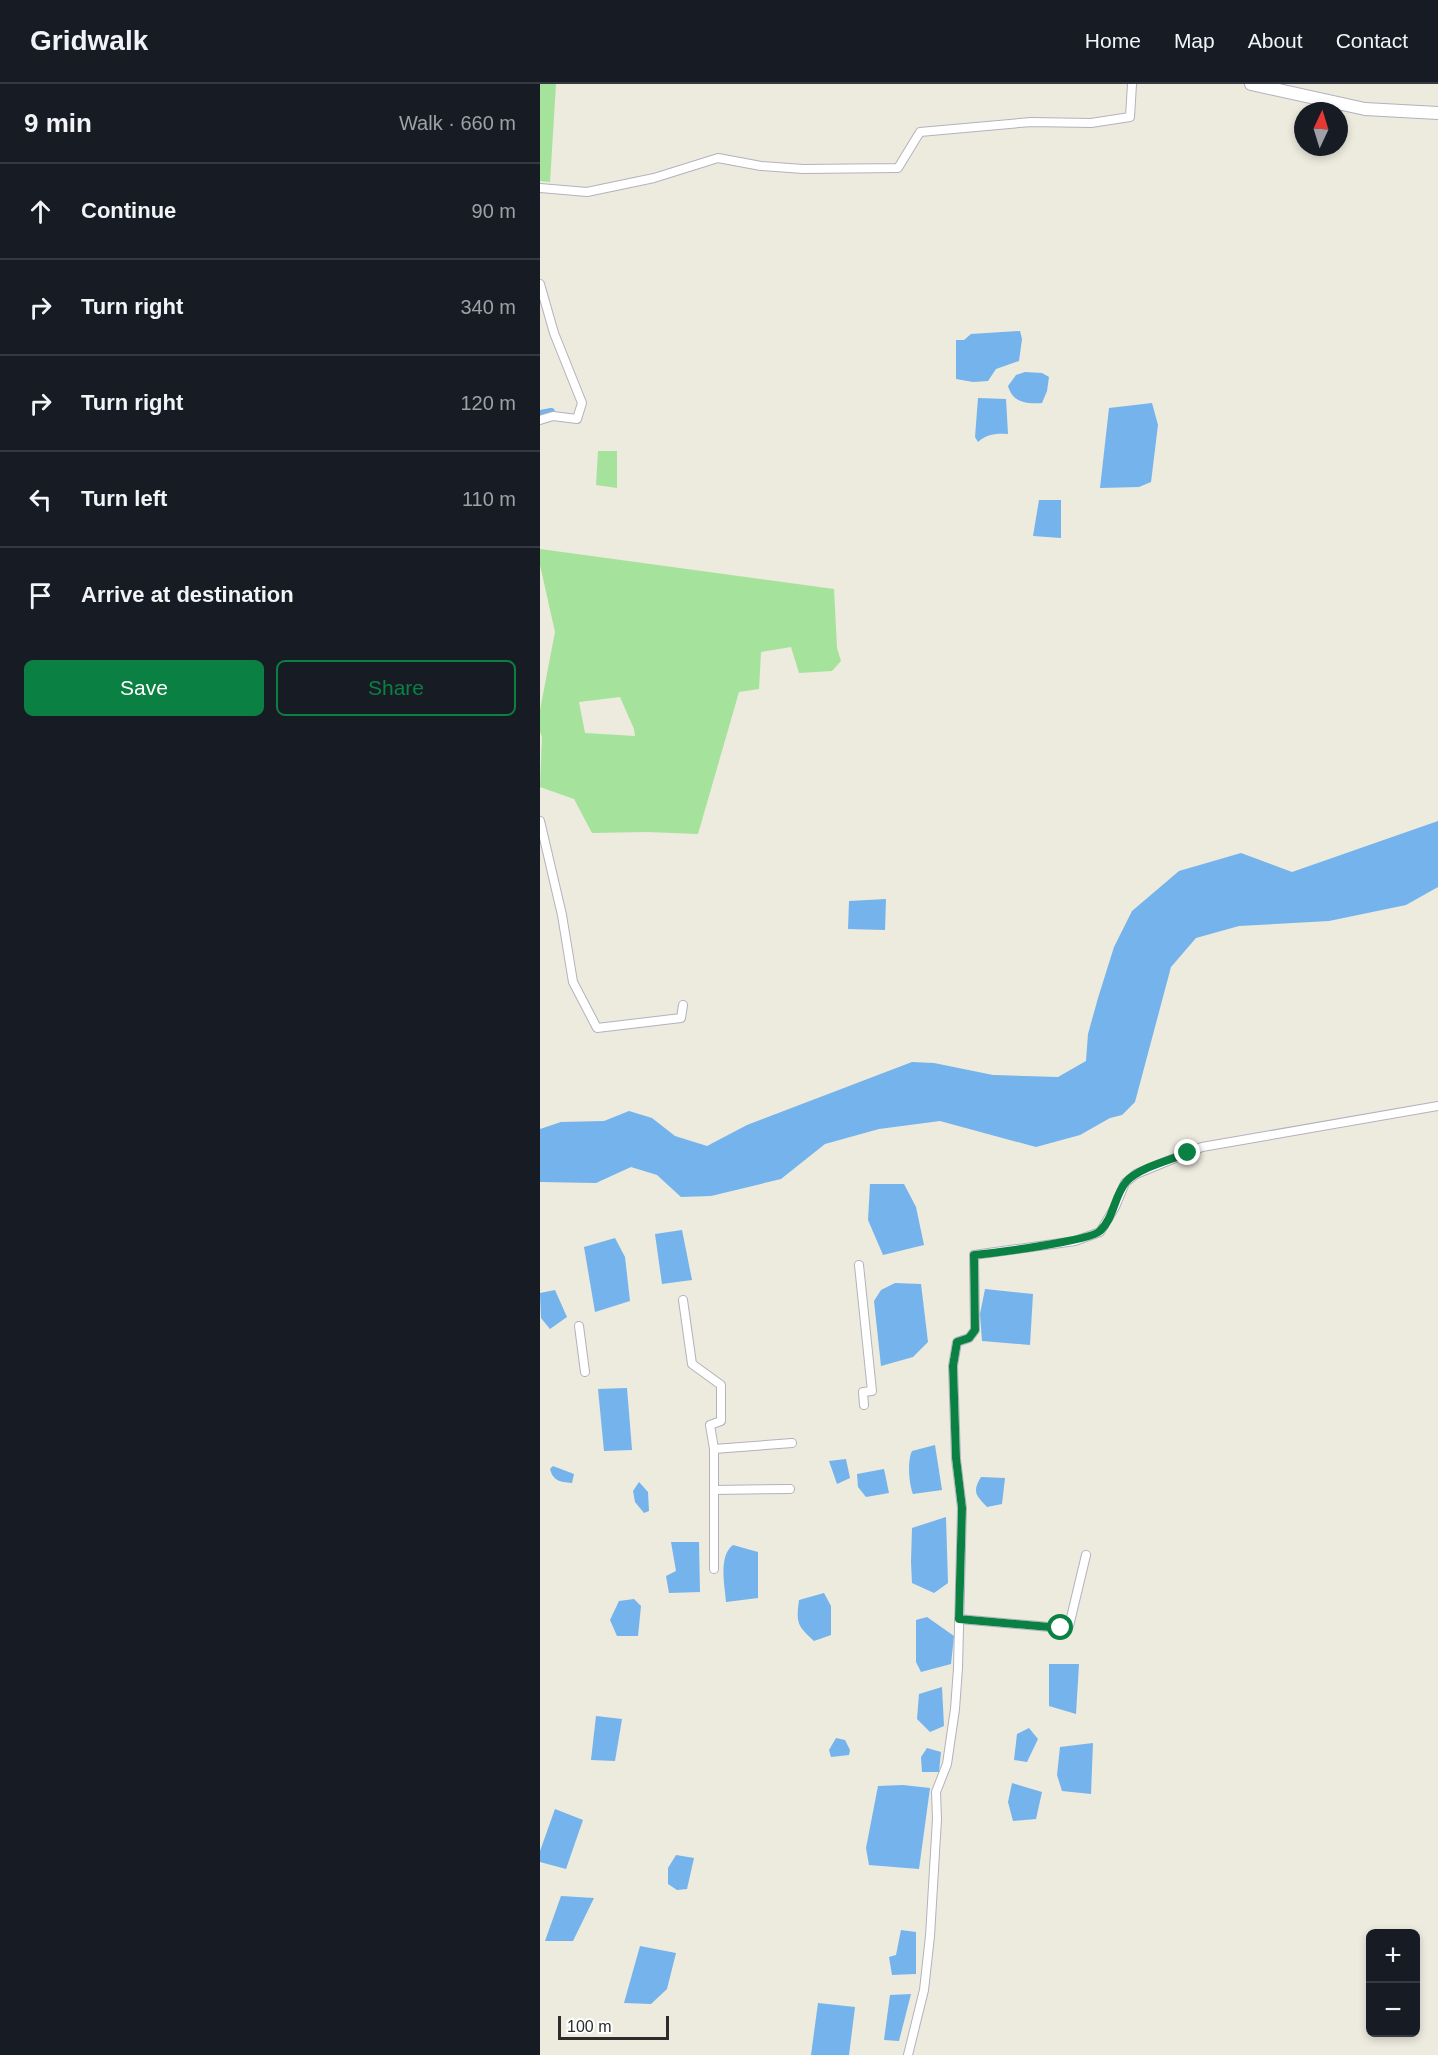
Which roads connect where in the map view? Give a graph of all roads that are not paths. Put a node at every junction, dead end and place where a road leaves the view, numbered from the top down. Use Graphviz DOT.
graph roads {
  1 [pos="1132,84"];
  2 [pos="1251,84"];
  3 [pos="1438,113"];
  4 [pos="540,188"];
  5 [pos="540,284"];
  6 [pos="540,420"];
  7 [pos="540,821"];
  8 [pos="683,1005"];
  9 [pos="1438,1106"];
  10 [pos="859,1265"];
  11 [pos="684,1300"];
  12 [pos="579,1326"];
  13 [pos="585,1372"];
  14 [pos="864,1405"];
  15 [pos="792,1443"];
  16 [pos="714,1449"];
  17 [pos="790,1489"];
  18 [pos="714,1490"];
  19 [pos="1086,1555"];
  20 [pos="714,1569"];
  21 [pos="959,1619"];
  22 [pos="908,2055"];
  1 -- 4 [label="street"];
  2 -- 3 [label="main road"];
  5 -- 6 [label="street"];
  7 -- 8 [label="street"];
  9 -- 21 [label="street"];
  10 -- 14 [label="street"];
  11 -- 16 [label="street"];
  12 -- 13 [label="street"];
  15 -- 16 [label="street"];
  16 -- 18 [label="street"];
  17 -- 18 [label="street"];
  18 -- 20 [label="street"];
  19 -- 21 [label="street"];
  21 -- 22 [label="street"];
}
